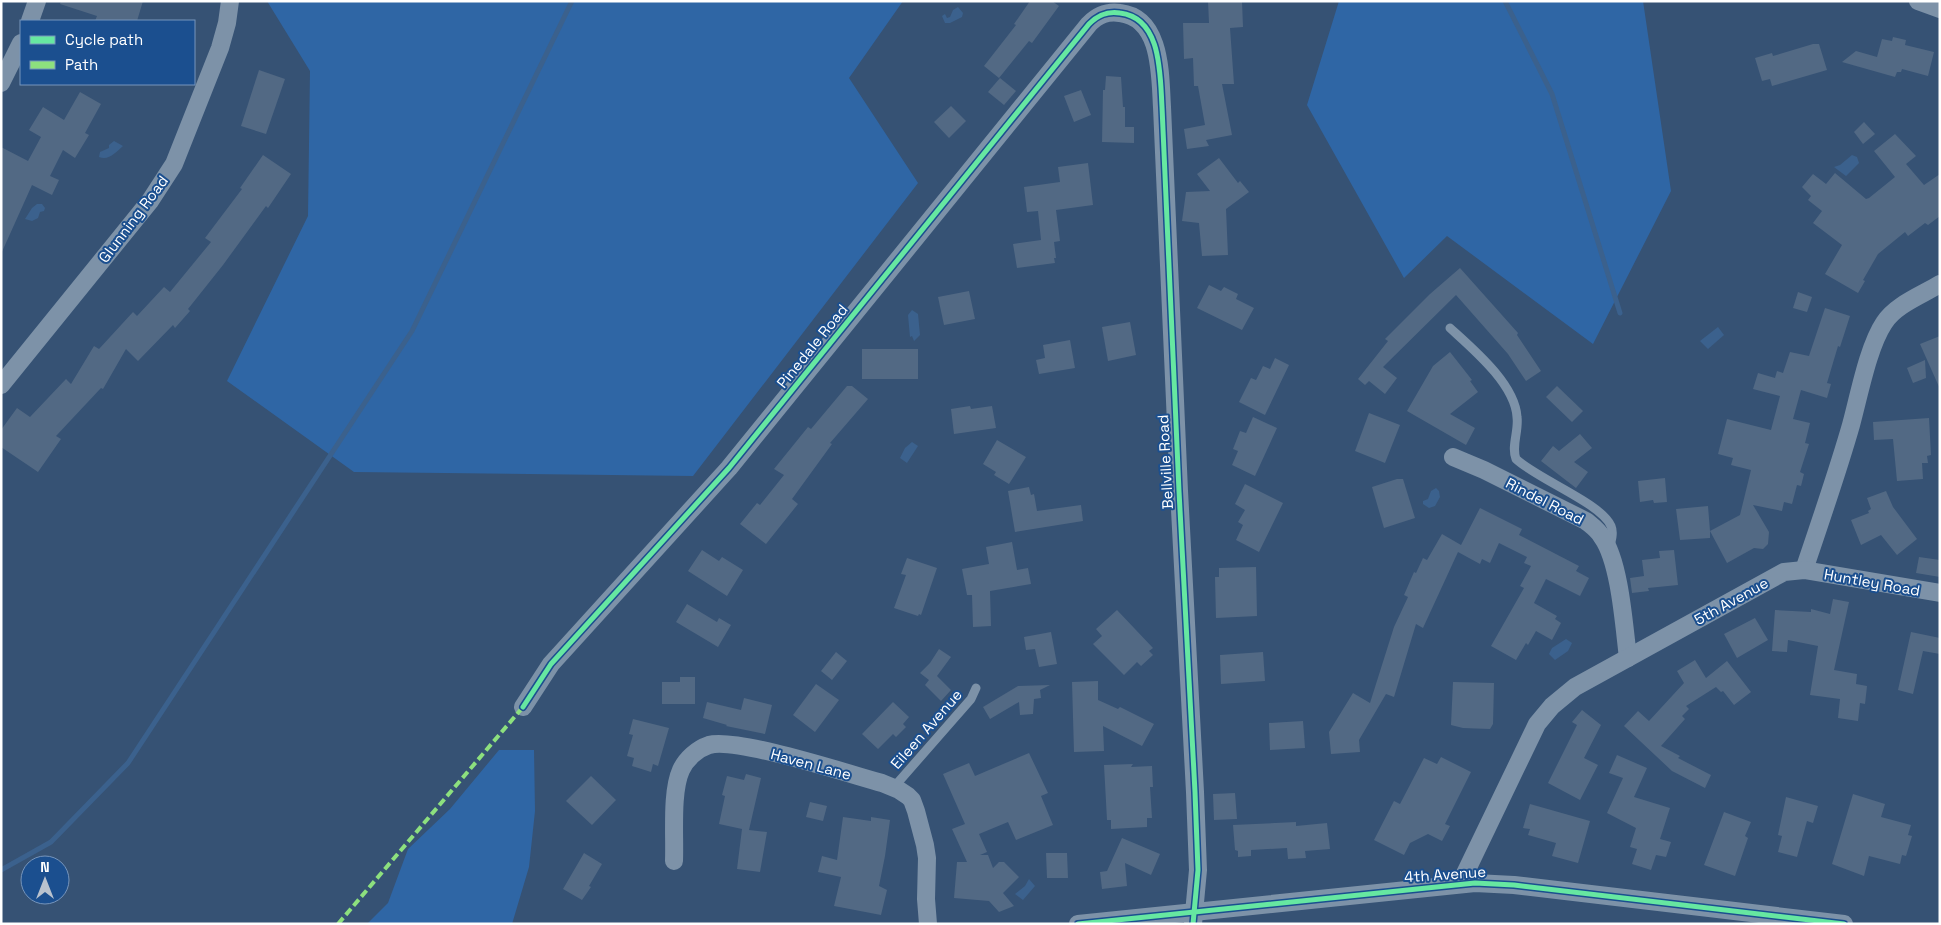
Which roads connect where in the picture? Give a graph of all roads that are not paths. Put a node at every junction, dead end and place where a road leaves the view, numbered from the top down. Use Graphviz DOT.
graph roads {
  1 [pos="37,1"];
  2 [pos="230,1"];
  3 [pos="1918,1"];
  4 [pos="1129,7"];
  5 [pos="1940,9"];
  6 [pos="30,20"];
  7 [pos="20,45"];
  8 [pos="1,82"];
  9 [pos="1940,284"];
  10 [pos="1450,328"];
  11 [pos="1,385"];
  12 [pos="1453,456"];
  13 [pos="1609,549"];
  14 [pos="1804,570"];
  15 [pos="1940,593"];
  16 [pos="1628,658"];
  17 [pos="976,688"];
  18 [pos="523,707"];
  19 [pos="894,787"];
  20 [pos="674,860"];
  21 [pos="1460,884"];
  22 [pos="1194,918"];
  23 [pos="928,924"];
  24 [pos="1078,924"];
  25 [pos="1844,924"];
  1 -- 6 [label="street"];
  2 -- 11 [label="street, Glunning Road"];
  3 -- 5 [label="street"];
  4 -- 18 [label="street, Pinedale Road"];
  4 -- 22 [label="street, Bellville Road"];
  7 -- 8 [label="street"];
  9 -- 14 [label="street"];
  10 -- 13 [label="lane"];
  12 -- 13 [label="street, Rindel Road"];
  13 -- 16 [label="street, Rindel Road"];
  14 -- 15 [label="street, Huntley Road"];
  14 -- 16 [label="street, 5th Avenue"];
  16 -- 21 [label="street, 5th Avenue"];
  17 -- 19 [label="lane, Eileen Avenue"];
  19 -- 20 [label="street, Haven Lane"];
  19 -- 23 [label="street, Haven Lane"];
  21 -- 22 [label="street, 4th Avenue"];
  21 -- 25 [label="street, 4th Avenue"];
  22 -- 24 [label="street, 4th Avenue"];
}
